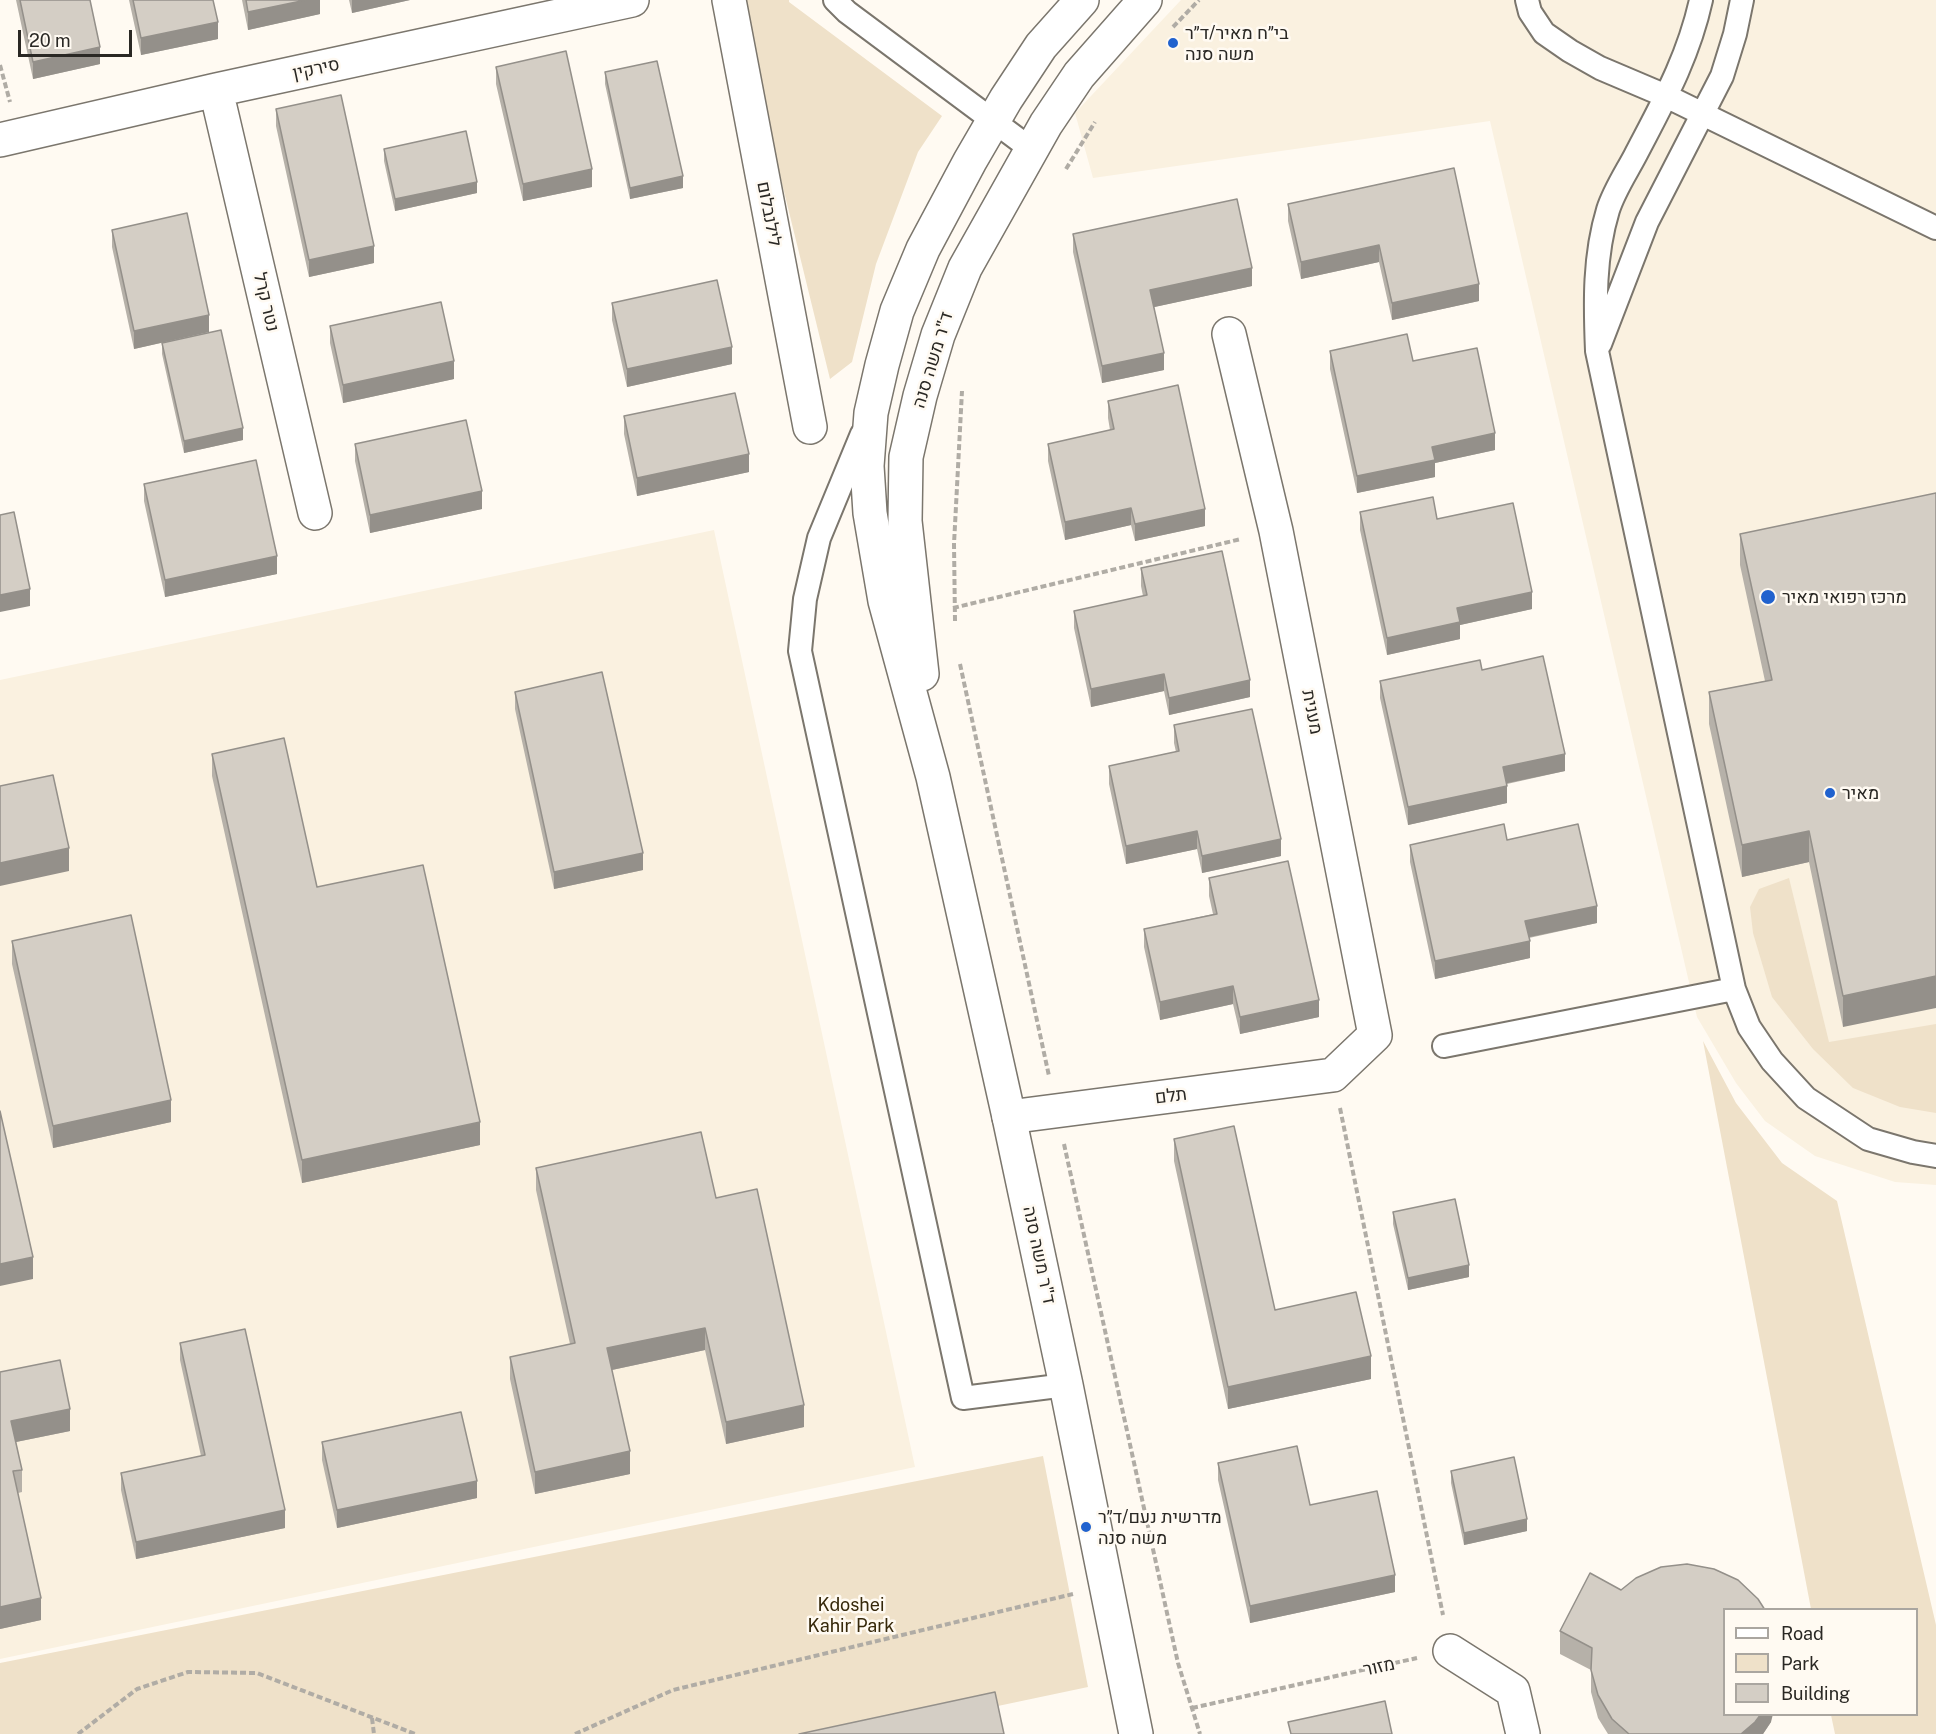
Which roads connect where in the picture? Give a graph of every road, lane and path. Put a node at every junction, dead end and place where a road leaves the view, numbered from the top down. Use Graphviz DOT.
graph roads {
  1 [pos="632,0"];
  2 [pos="729,0"];
  3 [pos="835,0"];
  4 [pos="1082,0"];
  5 [pos="1145,0"];
  6 [pos="1199,0"];
  7 [pos="1527,0"];
  8 [pos="1701,0"];
  9 [pos="1742,0"];
  10 [pos="1167,34"];
  11 [pos="216,90"];
  12 [pos="1666,96"];
  13 [pos="1100,114"];
  14 [pos="1702,114"];
  15 [pos="993,121"];
  16 [pos="0,140"];
  17 [pos="1031,149"];
  18 [pos="1063,174"];
  19 [pos="1936,228"];
  20 [pos="1229,334"];
  21 [pos="1597,351"];
  22 [pos="962,380"];
  23 [pos="871,413"];
  24 [pos="810,427"];
  25 [pos="315,513"];
  26 [pos="1276,531"];
  27 [pos="955,607"];
  28 [pos="915,617"];
  29 [pos="956,631"];
  30 [pos="958,655"];
  31 [pos="933,777"];
  32 [pos="1734,988"];
  33 [pos="1444,1046"];
  34 [pos="1333,1075"];
  35 [pos="1057,1111"];
  36 [pos="1009,1117"];
  37 [pos="1936,1156"];
  38 [pos="1066,1385"];
  39 [pos="1106,1586"];
  40 [pos="1450,1651"];
  41 [pos="1192,1707"];
  42 [pos="372,1718"];
  43 [pos="78,1734"];
  44 [pos="374,1734"];
  45 [pos="415,1734"];
  46 [pos="575,1734"];
  47 [pos="1136,1734"];
  48 [pos="1200,1734"];
  49 [pos="1523,1734"];
  1 -- 11 [label="street, סירקין"];
  2 -- 24 [label="street, לילנבלום"];
  3 -- 15 [label="lane"];
  4 -- 15 [label="street, ד\"ר משה סנה"];
  5 -- 17 [label="street, ד\"ר משה סנה"];
  6 -- 10 [label="path"];
  7 -- 12 [label="lane"];
  8 -- 12 [label="lane"];
  9 -- 14 [label="lane"];
  11 -- 16 [label="street, סירקין"];
  11 -- 25 [label="street, נטר קרל"];
  12 -- 14 [label="lane"];
  12 -- 21 [label="lane"];
  13 -- 18 [label="path"];
  14 -- 19 [label="lane"];
  14 -- 21 [label="lane"];
  15 -- 17 [label="lane"];
  15 -- 23 [label="street, ד\"ר משה סנה"];
  17 -- 28 [label="street, ד\"ר משה סנה"];
  20 -- 26 [label="street, מענית"];
  21 -- 32 [label="lane"];
  22 -- 27 [label="path"];
  23 -- 31 [label="street, ד\"ר משה סנה"];
  23 -- 38 [label="lane"];
  26 -- 27 [label="path"];
  26 -- 34 [label="street, מענית"];
  27 -- 28 [label="path"];
  27 -- 29 [label="path"];
  28 -- 31 [label="street, ד\"ר משה סנה"];
  30 -- 35 [label="path"];
  31 -- 36 [label="street, ד\"ר משה סנה"];
  32 -- 33 [label="lane"];
  32 -- 37 [label="lane"];
  34 -- 35 [label="street, תלם"];
  34 -- 40 [label="path"];
  35 -- 36 [label="street, תלם"];
  35 -- 41 [label="path"];
  36 -- 38 [label="street, ד\"ר משה סנה"];
  38 -- 39 [label="street, ד\"ר משה סנה"];
  39 -- 46 [label="path"];
  39 -- 47 [label="street, ד\"ר משה סנה"];
  40 -- 41 [label="path, מזור"];
  40 -- 49 [label="street"];
  41 -- 48 [label="path"];
  42 -- 43 [label="path"];
  42 -- 44 [label="path"];
  42 -- 45 [label="path"];
}
